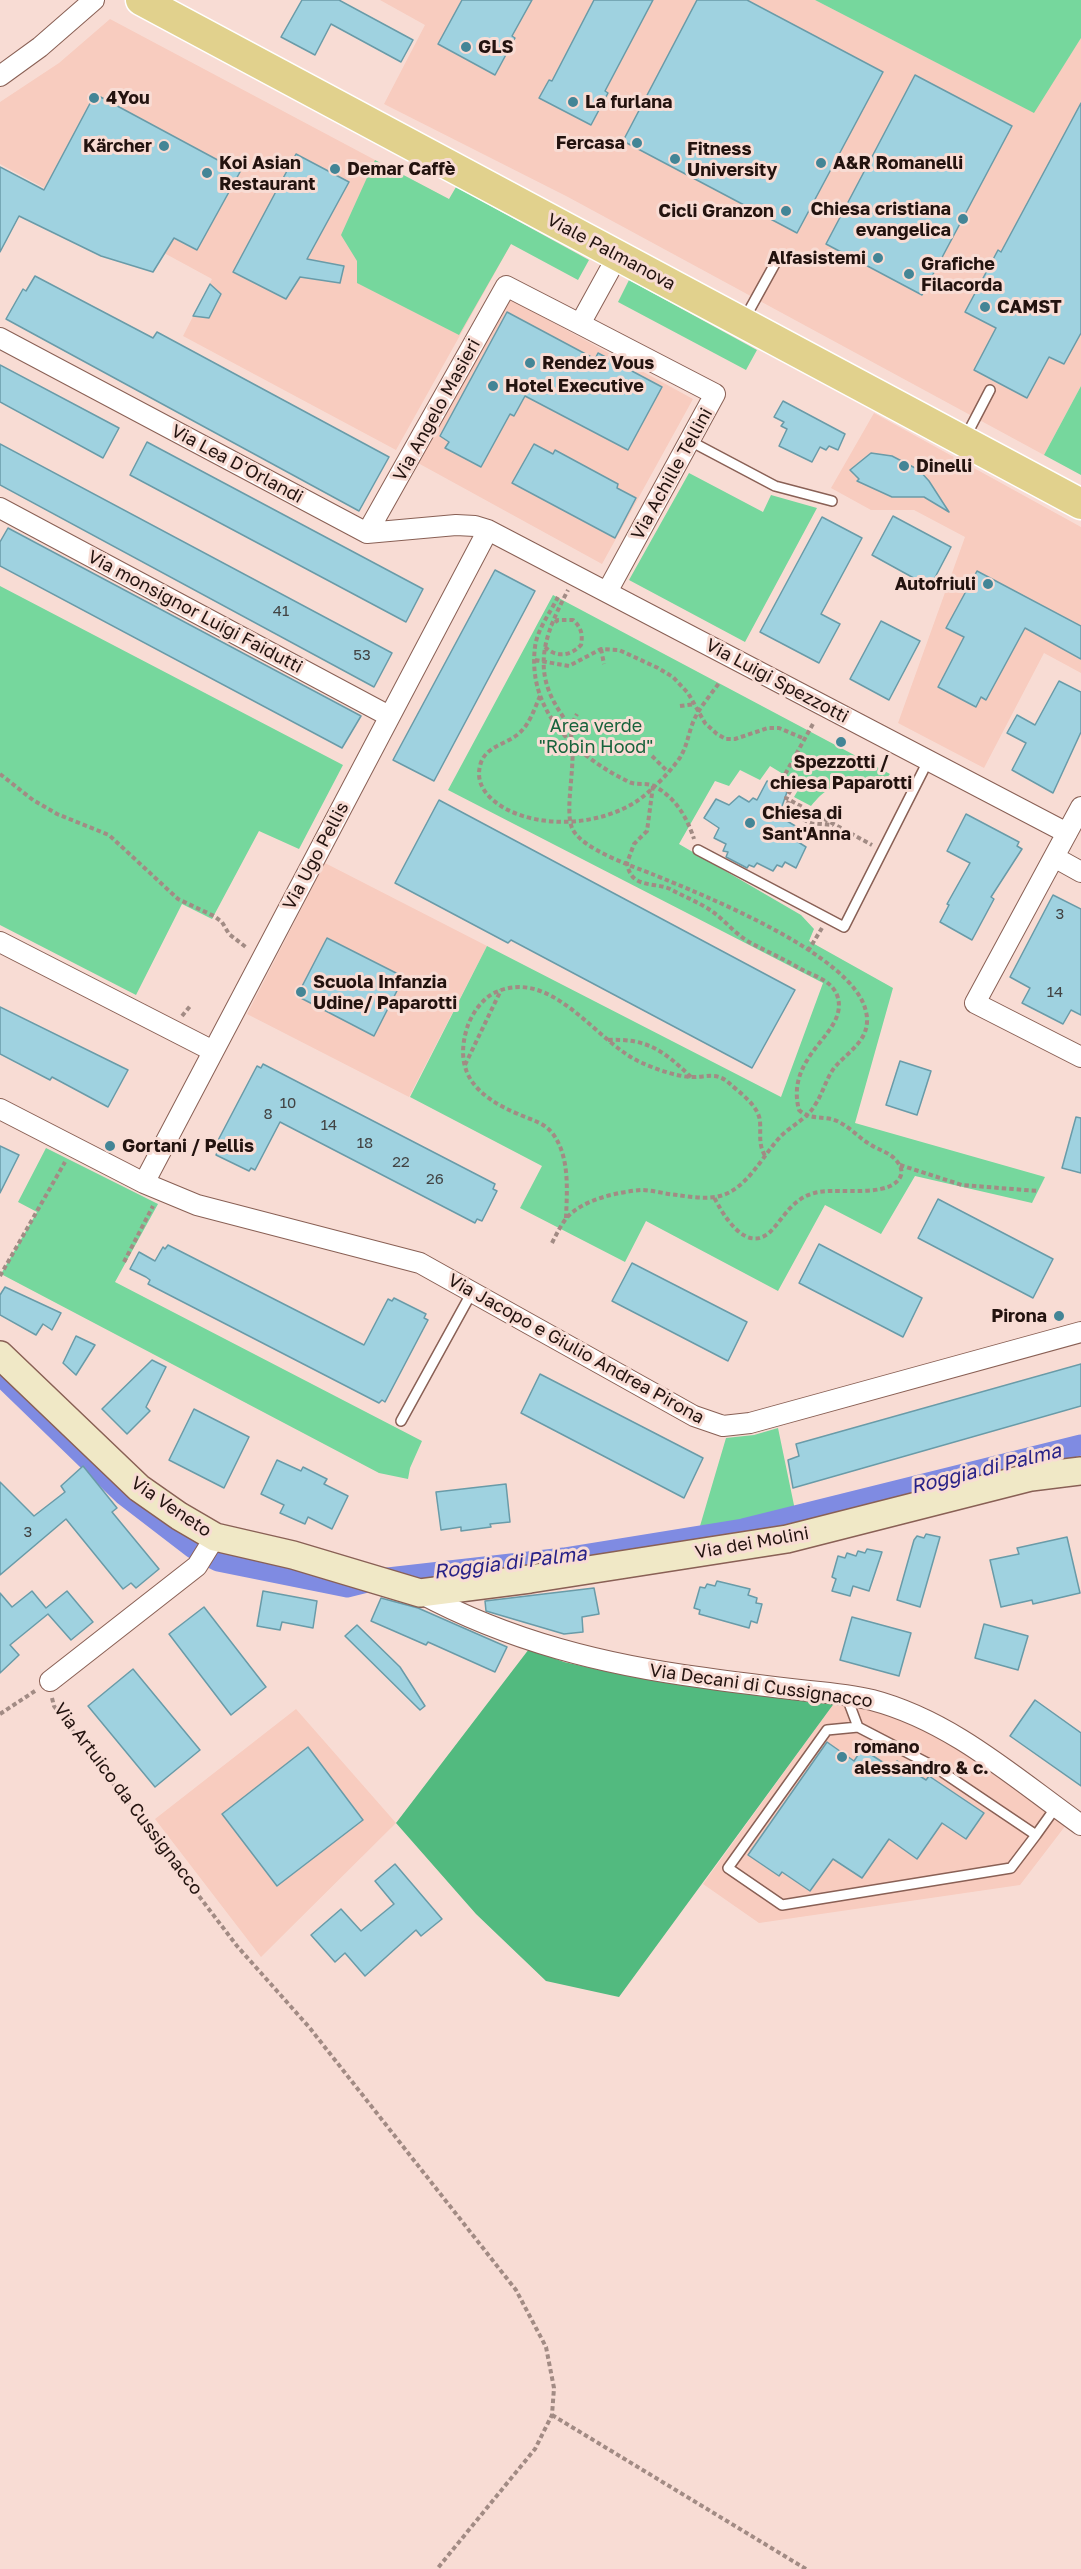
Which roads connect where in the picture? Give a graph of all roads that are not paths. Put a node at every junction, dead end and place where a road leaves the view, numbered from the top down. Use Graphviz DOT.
graph roads {
  1 [pos="94,0"];
  2 [pos="141,0"];
  3 [pos="0,76"];
  4 [pos="618,255"];
  5 [pos="777,260"];
  6 [pos="506,286"];
  7 [pos="743,323"];
  8 [pos="579,324"];
  9 [pos="0,338"];
  10 [pos="990,390"];
  11 [pos="963,440"];
  12 [pos="690,441"];
  13 [pos="832,501"];
  14 [pos="1081,504"];
  15 [pos="0,508"];
  16 [pos="488,530"];
  17 [pos="367,533"];
  18 [pos="607,592"];
  19 [pos="389,716"];
  20 [pos="928,761"];
  21 [pos="1081,807"];
  22 [pos="1067,833"];
  23 [pos="698,850"];
  24 [pos="1054,857"];
  25 [pos="1081,872"];
  26 [pos="0,942"];
  27 [pos="213,1051"];
  28 [pos="1081,1057"];
  29 [pos="0,1109"];
  30 [pos="144,1183"];
  31 [pos="472,1292"];
  32 [pos="1081,1332"];
  33 [pos="0,1354"];
  34 [pos="401,1421"];
  35 [pos="1081,1471"];
  36 [pos="212,1542"];
  37 [pos="409,1591"];
  38 [pos="46,1683"];
  39 [pos="846,1695"];
  40 [pos="858,1727"];
  41 [pos="1056,1807"];
  42 [pos="1081,1825"];
  43 [pos="1036,1835"];
  1 -- 3 [label="street"];
  2 -- 4 [label="main road, Viale Palmanova"];
  4 -- 7 [label="main road, Viale Palmanova"];
  4 -- 8 [label="street"];
  5 -- 7 [label="lane"];
  6 -- 8 [label="street, Via Achille Tellini"];
  6 -- 17 [label="street, Via Angelo Masieri"];
  7 -- 11 [label="main road, Viale Palmanova"];
  8 -- 12 [label="street, Via Achille Tellini"];
  9 -- 17 [label="street, Via Lea D'Orlandi"];
  10 -- 11 [label="lane"];
  11 -- 14 [label="main road, Viale Palmanova"];
  12 -- 13 [label="lane"];
  12 -- 18 [label="street, Via Achille Tellini"];
  15 -- 19 [label="street, Via monsignor Luigi Faidutti"];
  16 -- 17 [label="street"];
  16 -- 18 [label="street, Via Luigi Spezzotti"];
  16 -- 19 [label="street, Via Ugo Pellis"];
  18 -- 20 [label="street, Via Luigi Spezzotti"];
  19 -- 27 [label="street, Via Ugo Pellis"];
  20 -- 22 [label="street, Via Luigi Spezzotti"];
  20 -- 23 [label="lane"];
  21 -- 22 [label="street"];
  22 -- 24 [label="street"];
  24 -- 25 [label="street"];
  24 -- 28 [label="street"];
  26 -- 27 [label="street"];
  27 -- 30 [label="street, Via Ugo Pellis"];
  29 -- 30 [label="street, Via Jacopo e Giulio Andrea Pirona"];
  30 -- 31 [label="street, Via Jacopo e Giulio Andrea Pirona"];
  31 -- 32 [label="street, Via Jacopo e Giulio Andrea Pirona"];
  31 -- 34 [label="lane"];
  33 -- 36 [label="street, Via Veneto"];
  35 -- 37 [label="street, Via dei Molini"];
  36 -- 37 [label="street, Via Veneto"];
  36 -- 38 [label="street, Via Artuico da Cussignacco"];
  37 -- 39 [label="street, Via Decani di Cussignacco"];
  39 -- 40 [label="lane"];
  39 -- 41 [label="street, Via Decani di Cussignacco"];
  40 -- 43 [label="lane"];
  40 -- 43 [label="lane"];
  41 -- 42 [label="street, Via Decani di Cussignacco"];
  41 -- 43 [label="lane"];
}
